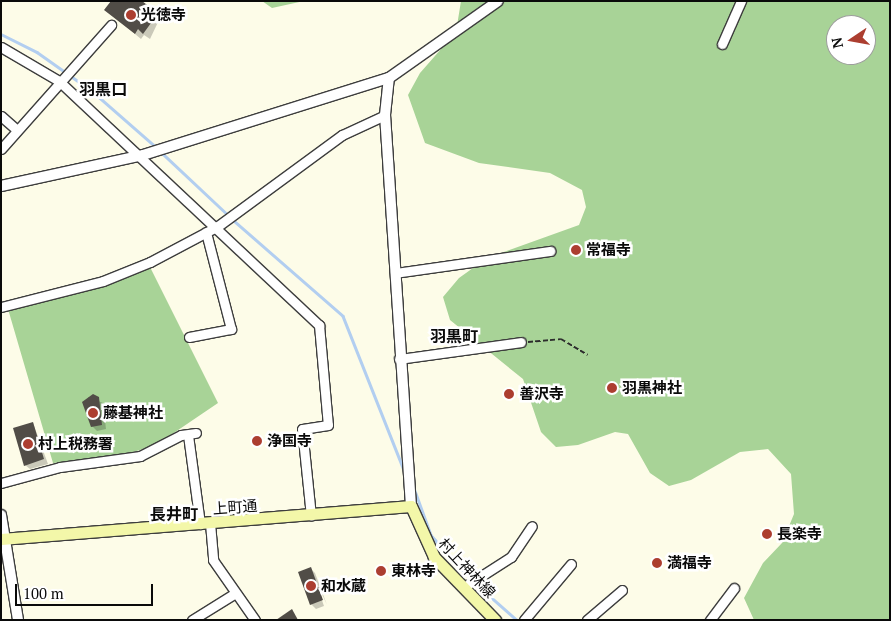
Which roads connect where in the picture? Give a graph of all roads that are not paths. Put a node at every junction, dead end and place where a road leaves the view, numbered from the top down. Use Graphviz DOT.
graph roads {
  1 [pos="498,1"];
  2 [pos="742,1"];
  3 [pos="111,25"];
  4 [pos="722,44"];
  5 [pos="1,47"];
  6 [pos="389,78"];
  7 [pos="59,81"];
  8 [pos="385,115"];
  9 [pos="1,116"];
  10 [pos="17,130"];
  11 [pos="1,149"];
  12 [pos="143,155"];
  13 [pos="1,186"];
  14 [pos="218,226"];
  15 [pos="206,232"];
  16 [pos="550,251"];
  17 [pos="395,273"];
  18 [pos="1,307"];
  19 [pos="189,337"];
  20 [pos="521,342"];
  21 [pos="399,359"];
  22 [pos="1,483"];
  23 [pos="410,506"];
  24 [pos="1,515"];
  25 [pos="311,516"];
  26 [pos="205,524"];
  27 [pos="532,526"];
  28 [pos="4,539"];
  29 [pos="571,564"];
  30 [pos="464,587"];
  31 [pos="734,588"];
  32 [pos="622,590"];
  33 [pos="234,594"];
  34 [pos="18,620"];
  35 [pos="192,620"];
  36 [pos="255,620"];
  37 [pos="495,620"];
  38 [pos="524,620"];
  39 [pos="587,620"];
  40 [pos="710,620"];
  1 -- 6 [label="street"];
  2 -- 4 [label="street"];
  3 -- 7 [label="street"];
  5 -- 7 [label="street"];
  6 -- 8 [label="street"];
  6 -- 12 [label="street"];
  7 -- 10 [label="street"];
  7 -- 12 [label="street"];
  8 -- 14 [label="street"];
  8 -- 17 [label="street"];
  9 -- 10 [label="street"];
  10 -- 11 [label="street"];
  12 -- 13 [label="street"];
  12 -- 14 [label="street"];
  14 -- 15 [label="street"];
  14 -- 25 [label="street"];
  15 -- 18 [label="street"];
  15 -- 19 [label="street"];
  16 -- 17 [label="street"];
  17 -- 21 [label="street"];
  20 -- 21 [label="street"];
  21 -- 23 [label="street"];
  22 -- 26 [label="street"];
  23 -- 25 [label="main road, 上町通"];
  23 -- 30 [label="main road, 村上神林線"];
  24 -- 28 [label="street"];
  25 -- 26 [label="main road, 上町通"];
  26 -- 28 [label="main road, 上町通"];
  26 -- 33 [label="street"];
  27 -- 30 [label="street"];
  28 -- 34 [label="street"];
  29 -- 38 [label="street"];
  30 -- 37 [label="main road, 村上神林線"];
  31 -- 40 [label="street"];
  32 -- 39 [label="street"];
  33 -- 35 [label="street"];
  33 -- 36 [label="street"];
}
